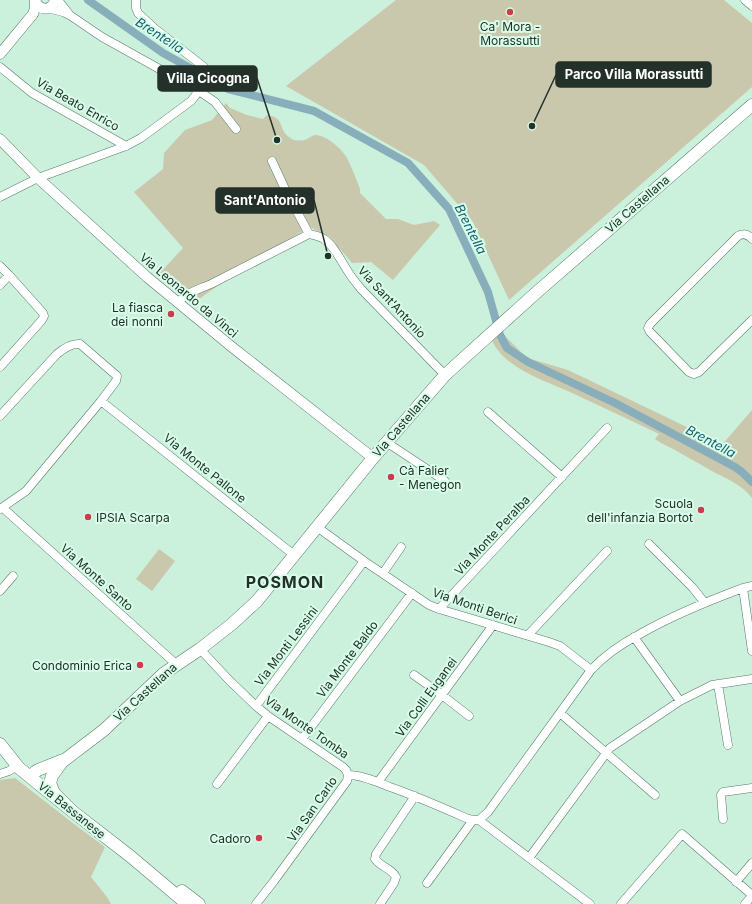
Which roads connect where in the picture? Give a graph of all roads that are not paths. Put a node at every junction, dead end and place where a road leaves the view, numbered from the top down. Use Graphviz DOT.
graph roads {
  1 [pos="35,0"];
  2 [pos="56,0"];
  3 [pos="136,0"];
  4 [pos="745,0"];
  5 [pos="752,6"];
  6 [pos="46,8"];
  7 [pos="71,16"];
  8 [pos="30,18"];
  9 [pos="0,54"];
  10 [pos="0,67"];
  11 [pos="199,91"];
  12 [pos="752,105"];
  13 [pos="236,129"];
  14 [pos="0,139"];
  15 [pos="126,146"];
  16 [pos="272,161"];
  17 [pos="38,178"];
  18 [pos="0,197"];
  19 [pos="309,234"];
  20 [pos="752,239"];
  21 [pos="0,266"];
  22 [pos="9,275"];
  23 [pos="0,285"];
  24 [pos="178,303"];
  25 [pos="752,320"];
  26 [pos="0,367"];
  27 [pos="445,375"];
  28 [pos="101,401"];
  29 [pos="488,412"];
  30 [pos="0,416"];
  31 [pos="607,428"];
  32 [pos="386,442"];
  33 [pos="373,458"];
  34 [pos="562,477"];
  35 [pos="445,481"];
  36 [pos="1,509"];
  37 [pos="317,527"];
  38 [pos="649,544"];
  39 [pos="401,547"];
  40 [pos="607,550"];
  41 [pos="294,555"];
  42 [pos="364,561"];
  43 [pos="383,573"];
  44 [pos="13,576"];
  45 [pos="752,586"];
  46 [pos="743,588"];
  47 [pos="0,591"];
  48 [pos="412,592"];
  49 [pos="704,602"];
  50 [pos="440,609"];
  51 [pos="493,625"];
  52 [pos="528,636"];
  53 [pos="634,637"];
  54 [pos="200,649"];
  55 [pos="752,651"];
  56 [pos="176,664"];
  57 [pos="591,670"];
  58 [pos="414,675"];
  59 [pos="752,679"];
  60 [pos="718,684"];
  61 [pos="442,696"];
  62 [pos="680,701"];
  63 [pos="256,706"];
  64 [pos="560,713"];
  65 [pos="268,716"];
  66 [pos="469,716"];
  67 [pos="302,739"];
  68 [pos="0,744"];
  69 [pos="728,745"];
  70 [pos="606,752"];
  71 [pos="66,758"];
  72 [pos="16,765"];
  73 [pos="0,774"];
  74 [pos="348,775"];
  75 [pos="30,777"];
  76 [pos="378,782"];
  77 [pos="217,784"];
  78 [pos="752,788"];
  79 [pos="656,795"];
  80 [pos="415,796"];
  81 [pos="72,812"];
  82 [pos="723,819"];
  83 [pos="476,820"];
  84 [pos="529,858"];
  85 [pos="752,863"];
  86 [pos="736,882"];
  87 [pos="427,883"];
  88 [pos="752,895"];
  89 [pos="182,896"];
  90 [pos="193,904"];
  91 [pos="199,904"];
  92 [pos="205,904"];
  93 [pos="256,904"];
  94 [pos="380,904"];
  95 [pos="590,904"];
  96 [pos="621,904"];
  97 [pos="745,904"];
  1 -- 6 [label="street"];
  1 -- 8 [label="street"];
  2 -- 6 [label="street"];
  2 -- 7 [label="street"];
  3 -- 11 [label="street"];
  4 -- 5 [label="street"];
  6 -- 7 [label="street"];
  6 -- 8 [label="street"];
  7 -- 11 [label="street"];
  8 -- 9 [label="street"];
  10 -- 15 [label="street, Via Beato Enrico"];
  11 -- 13 [label="street"];
  11 -- 15 [label="street"];
  12 -- 27 [label="main road, Via Castellana"];
  14 -- 17 [label="street, Via Leonardo da Vinci"];
  15 -- 17 [label="street"];
  16 -- 19 [label="street"];
  17 -- 18 [label="street"];
  17 -- 24 [label="street, Via Leonardo da Vinci"];
  19 -- 24 [label="street"];
  19 -- 27 [label="street, Via Sant'Antonio"];
  20 -- 25 [label="street"];
  21 -- 22 [label="street"];
  22 -- 23 [label="street"];
  22 -- 26 [label="street"];
  24 -- 33 [label="street, Via Leonardo da Vinci"];
  27 -- 32 [label="main road, Via Castellana"];
  28 -- 30 [label="street"];
  28 -- 36 [label="street"];
  28 -- 41 [label="street, Via Monte Pallone"];
  29 -- 34 [label="street"];
  31 -- 34 [label="street, Via Monte Peralba"];
  32 -- 33 [label="main road, Via Castellana"];
  32 -- 35 [label="street"];
  33 -- 37 [label="main road, Via Castellana"];
  34 -- 50 [label="street, Via Monte Peralba"];
  36 -- 56 [label="street, Via Monte Santo"];
  37 -- 41 [label="main road, Via Castellana"];
  37 -- 42 [label="street, Via Monti Berici"];
  38 -- 49 [label="street"];
  39 -- 43 [label="street"];
  40 -- 52 [label="street"];
  41 -- 54 [label="main road, Via Castellana"];
  42 -- 43 [label="street, Via Monti Berici"];
  42 -- 63 [label="street, Via Monti Lessini"];
  43 -- 48 [label="street, Via Monti Berici"];
  44 -- 47 [label="street"];
  45 -- 46 [label="street"];
  46 -- 49 [label="street"];
  46 -- 55 [label="street"];
  48 -- 50 [label="street, Via Monti Berici"];
  48 -- 67 [label="street, Via Monte Baldo"];
  49 -- 53 [label="street"];
  50 -- 51 [label="street, Via Monti Berici"];
  51 -- 52 [label="street, Via Monti Berici"];
  51 -- 61 [label="street, Via Colli Euganei"];
  52 -- 57 [label="street, Via Monti Berici"];
  53 -- 57 [label="street"];
  53 -- 62 [label="street"];
  54 -- 56 [label="main road, Via Castellana"];
  54 -- 63 [label="street, Via Monte Tomba"];
  56 -- 71 [label="main road, Via Castellana"];
  57 -- 64 [label="street"];
  58 -- 61 [label="street"];
  59 -- 60 [label="street"];
  60 -- 62 [label="street"];
  60 -- 69 [label="street"];
  61 -- 66 [label="street"];
  61 -- 76 [label="street, Via Colli Euganei"];
  62 -- 70 [label="street"];
  63 -- 65 [label="street, Via Monte Tomba"];
  64 -- 70 [label="street"];
  64 -- 83 [label="street"];
  65 -- 67 [label="street, Via Monte Tomba"];
  65 -- 77 [label="street"];
  67 -- 74 [label="street, Via Monte Tomba"];
  68 -- 72 [label="main road, Via Bassanese"];
  70 -- 79 [label="street"];
  70 -- 84 [label="street"];
  71 -- 75 [label="main road, Via Castellana"];
  71 -- 81 [label="main road, Via Castellana"];
  72 -- 73 [label="street"];
  72 -- 75 [label="main road, Via Bassanese"];
  74 -- 76 [label="street, Via San Carlo"];
  74 -- 93 [label="street, Via San Carlo"];
  75 -- 81 [label="main road, Via Bassanese"];
  76 -- 80 [label="street, Via San Carlo"];
  78 -- 82 [label="street"];
  80 -- 83 [label="street, Via San Carlo"];
  80 -- 94 [label="street"];
  81 -- 89 [label="main road, Via Bassanese"];
  83 -- 84 [label="street, Via San Carlo"];
  83 -- 87 [label="street"];
  84 -- 95 [label="street, Via San Carlo"];
  85 -- 86 [label="street"];
  86 -- 88 [label="street"];
  86 -- 96 [label="street"];
  88 -- 97 [label="street"];
  89 -- 90 [label="street, Via Bassanese"];
  89 -- 91 [label="main road, Via Bassanese"];
  89 -- 92 [label="street"];
}
